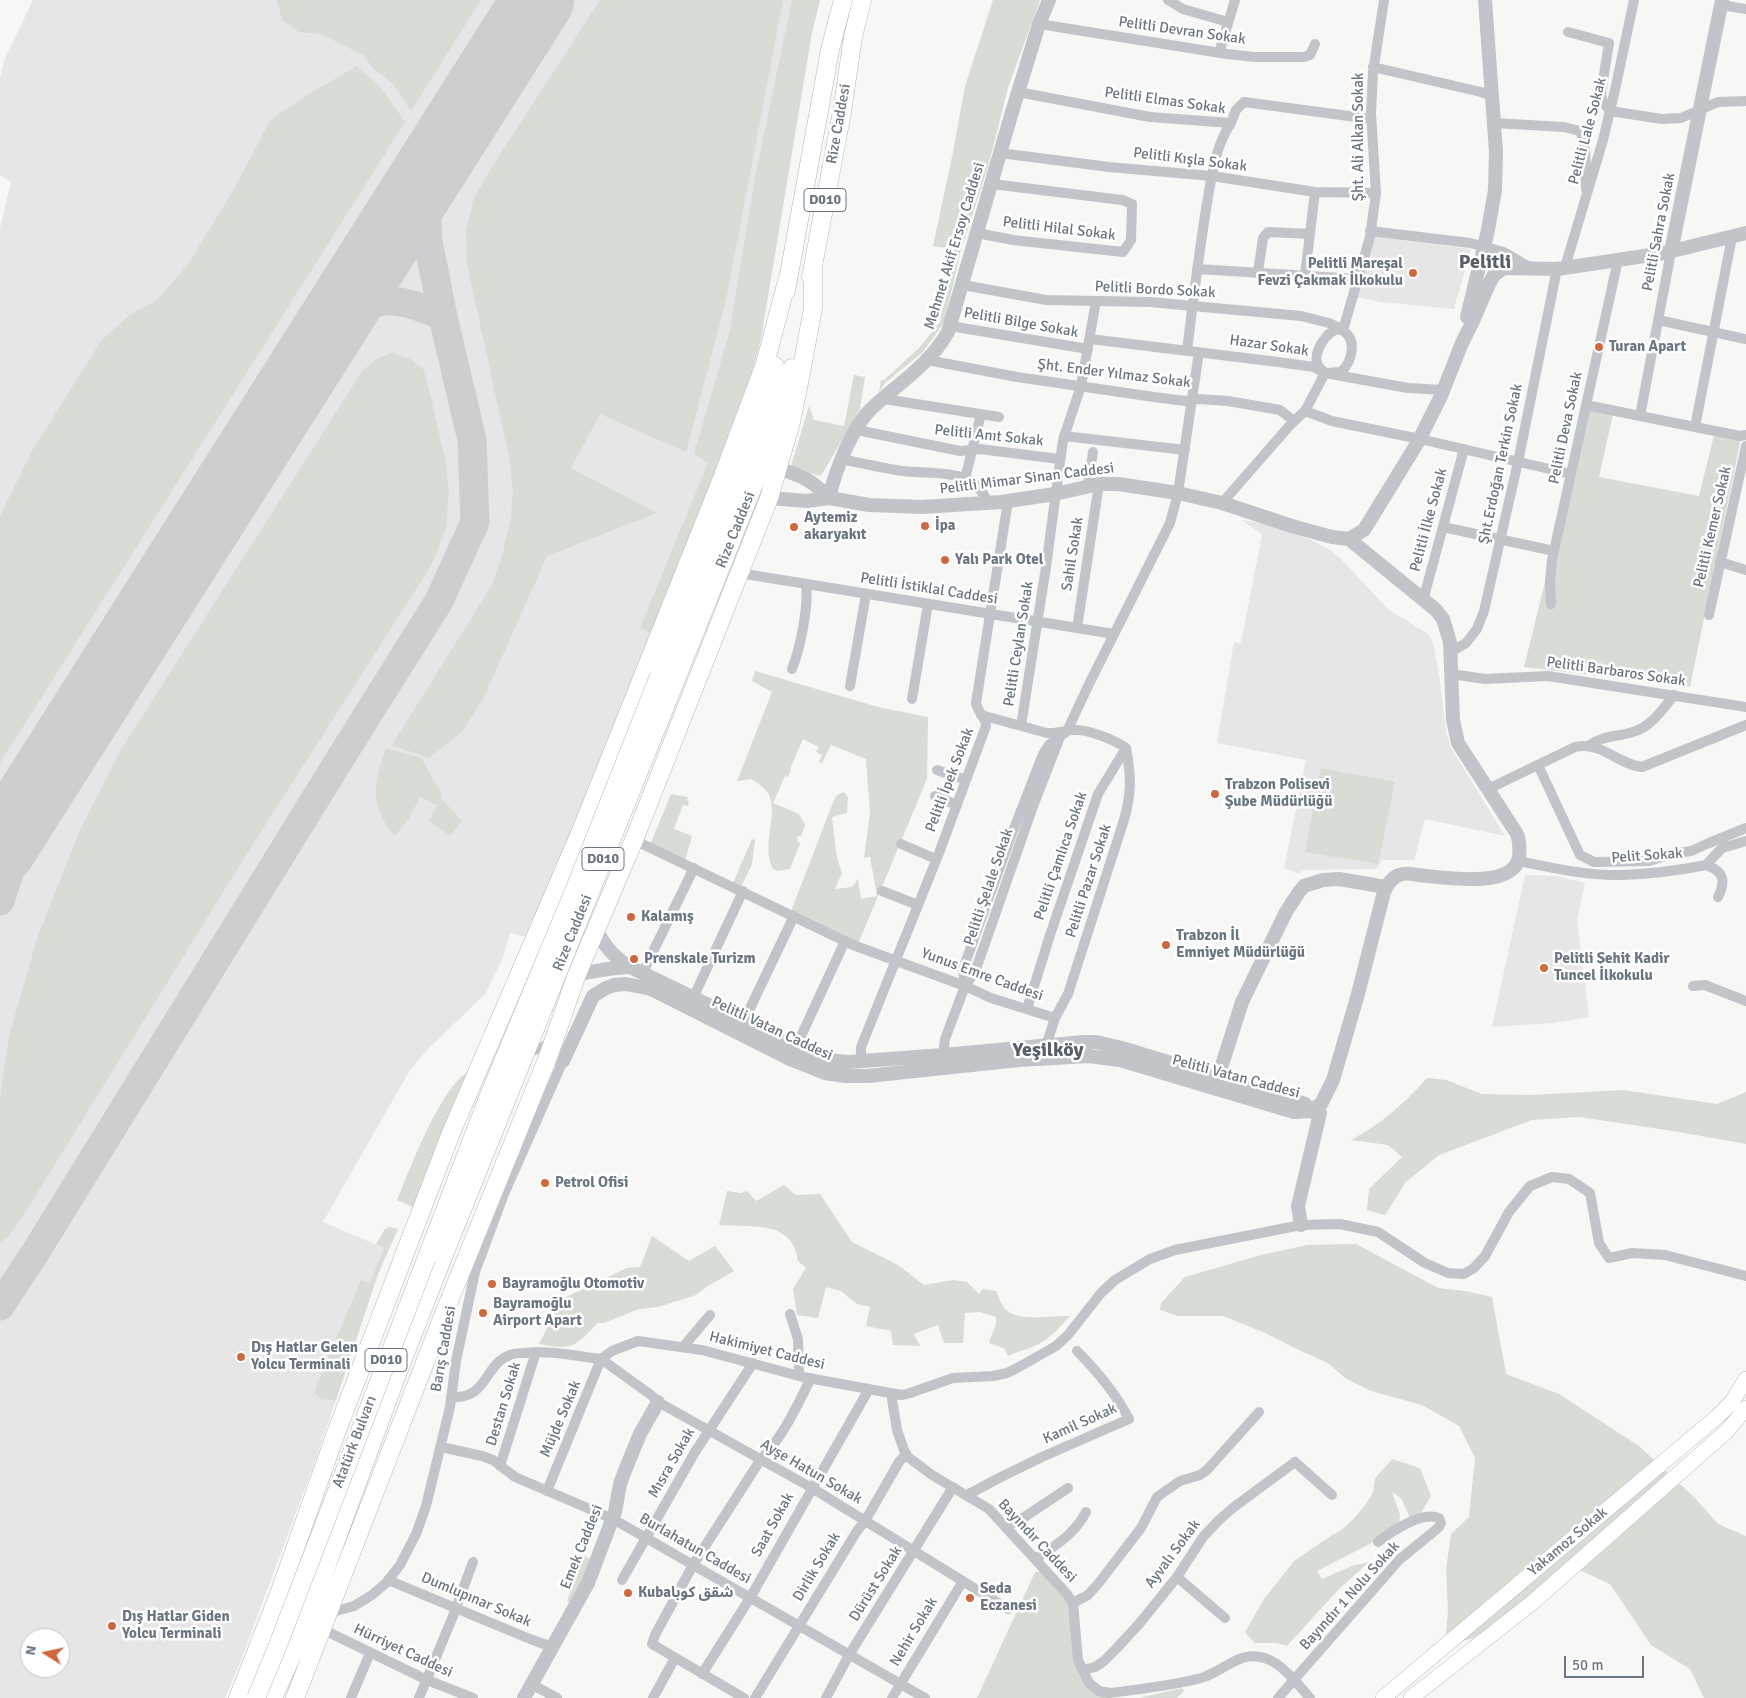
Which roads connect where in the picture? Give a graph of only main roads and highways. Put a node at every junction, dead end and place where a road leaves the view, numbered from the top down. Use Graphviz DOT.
graph roads {
  1 [pos="843,0"];
  2 [pos="862,0"];
  3 [pos="813,267"];
  4 [pos="787,281"];
  5 [pos="667,679"];
  6 [pos="551,981"];
  7 [pos="568,1001"];
  8 [pos="519,1023"];
  9 [pos="529,1044"];
  10 [pos="1746,1379"];
  11 [pos="1746,1408"];
  12 [pos="238,1698"];
  13 [pos="256,1698"];
  14 [pos="273,1698"];
  15 [pos="295,1698"];
  16 [pos="1383,1698"];
  17 [pos="1411,1698"];
  1 -- 4 [label="highway, Rize Caddesi / D010"];
  2 -- 3 [label="highway, Rize Caddesi / D010"];
  3 -- 5 [label="highway, Rize Caddesi / D010"];
  3 -- 7 [label="highway"];
  4 -- 5 [label="highway, Rize Caddesi / D010"];
  4 -- 12 [label="highway"];
  5 -- 8 [label="highway, Rize Caddesi / D010, bridge"];
  5 -- 9 [label="highway, Rize Caddesi / D010, bridge"];
  6 -- 7 [label="highway"];
  7 -- 15 [label="highway"];
  8 -- 13 [label="highway, Atatürk Bulvarı / D010, bridge"];
  9 -- 14 [label="highway, Atatürk Bulvarı / D010, bridge"];
  10 -- 16 [label="main road, Yakamoz Sokak"];
  11 -- 17 [label="main road, Yakamoz Sokak"];
}
